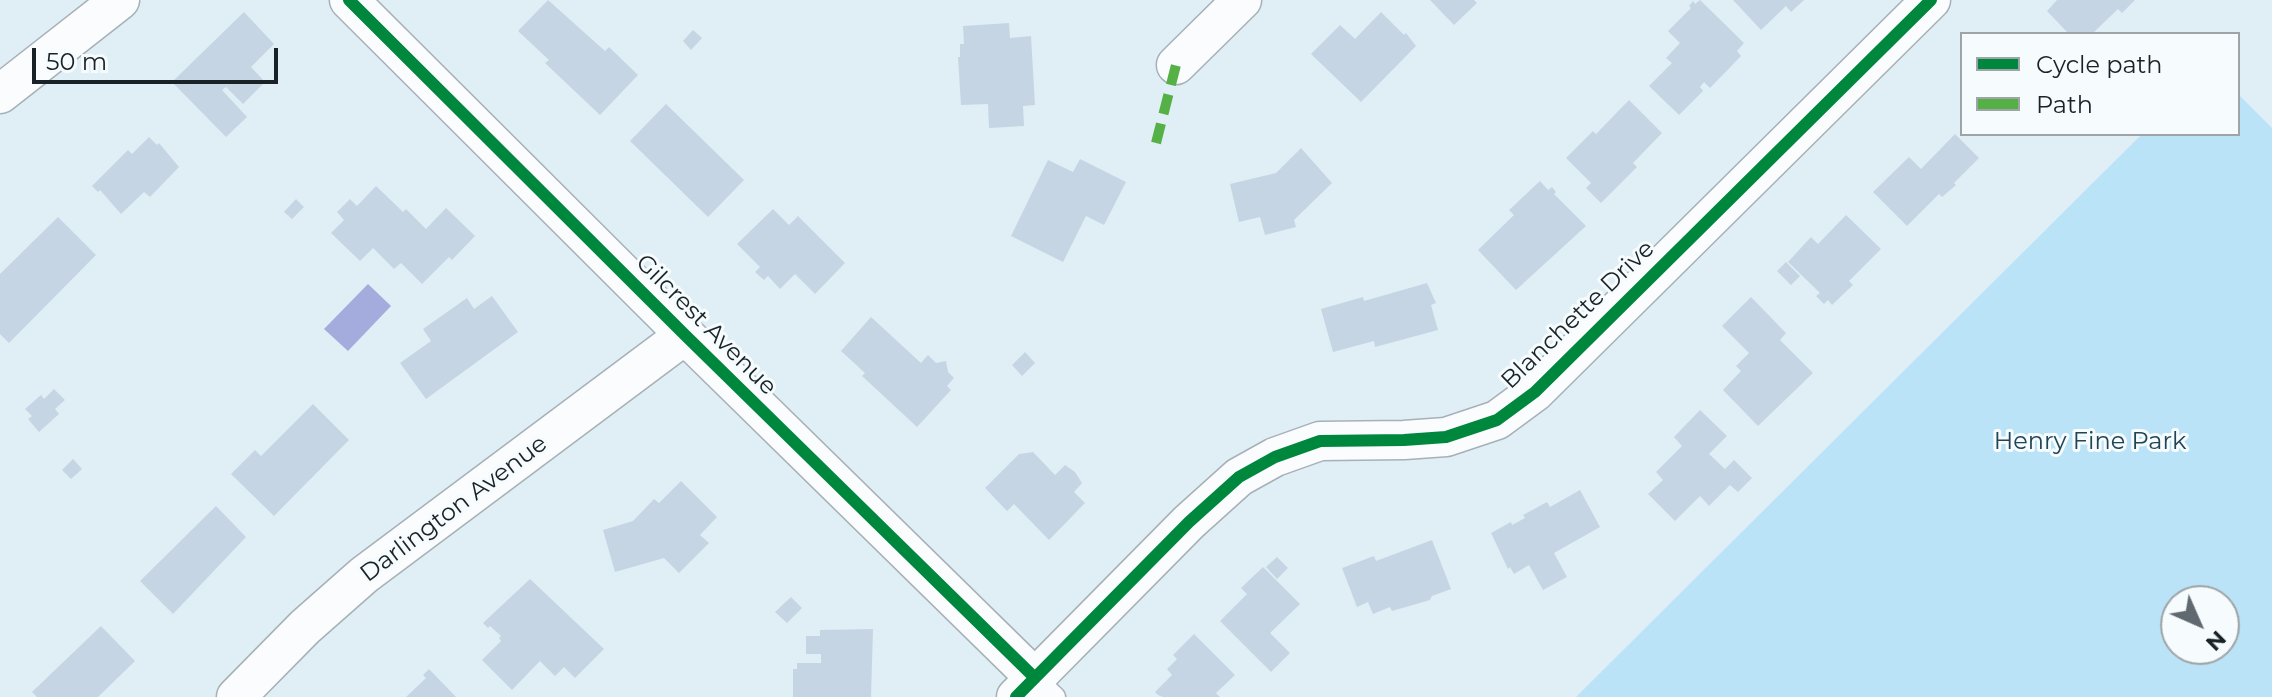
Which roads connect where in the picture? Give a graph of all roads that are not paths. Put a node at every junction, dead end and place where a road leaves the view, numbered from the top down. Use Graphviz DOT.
graph roads {
  1 [pos="120,0"];
  2 [pos="349,0"];
  3 [pos="1242,0"];
  4 [pos="1931,0"];
  5 [pos="1176,65"];
  6 [pos="0,94"];
  7 [pos="685,335"];
  8 [pos="1036,691"];
  9 [pos="236,697"];
  1 -- 6 [label="street"];
  2 -- 7 [label="street, Gilcrest Avenue"];
  3 -- 5 [label="street"];
  4 -- 8 [label="street, Blanchette Drive"];
  7 -- 8 [label="street, Gilcrest Avenue"];
  7 -- 9 [label="street, Darlington Avenue"];
}
